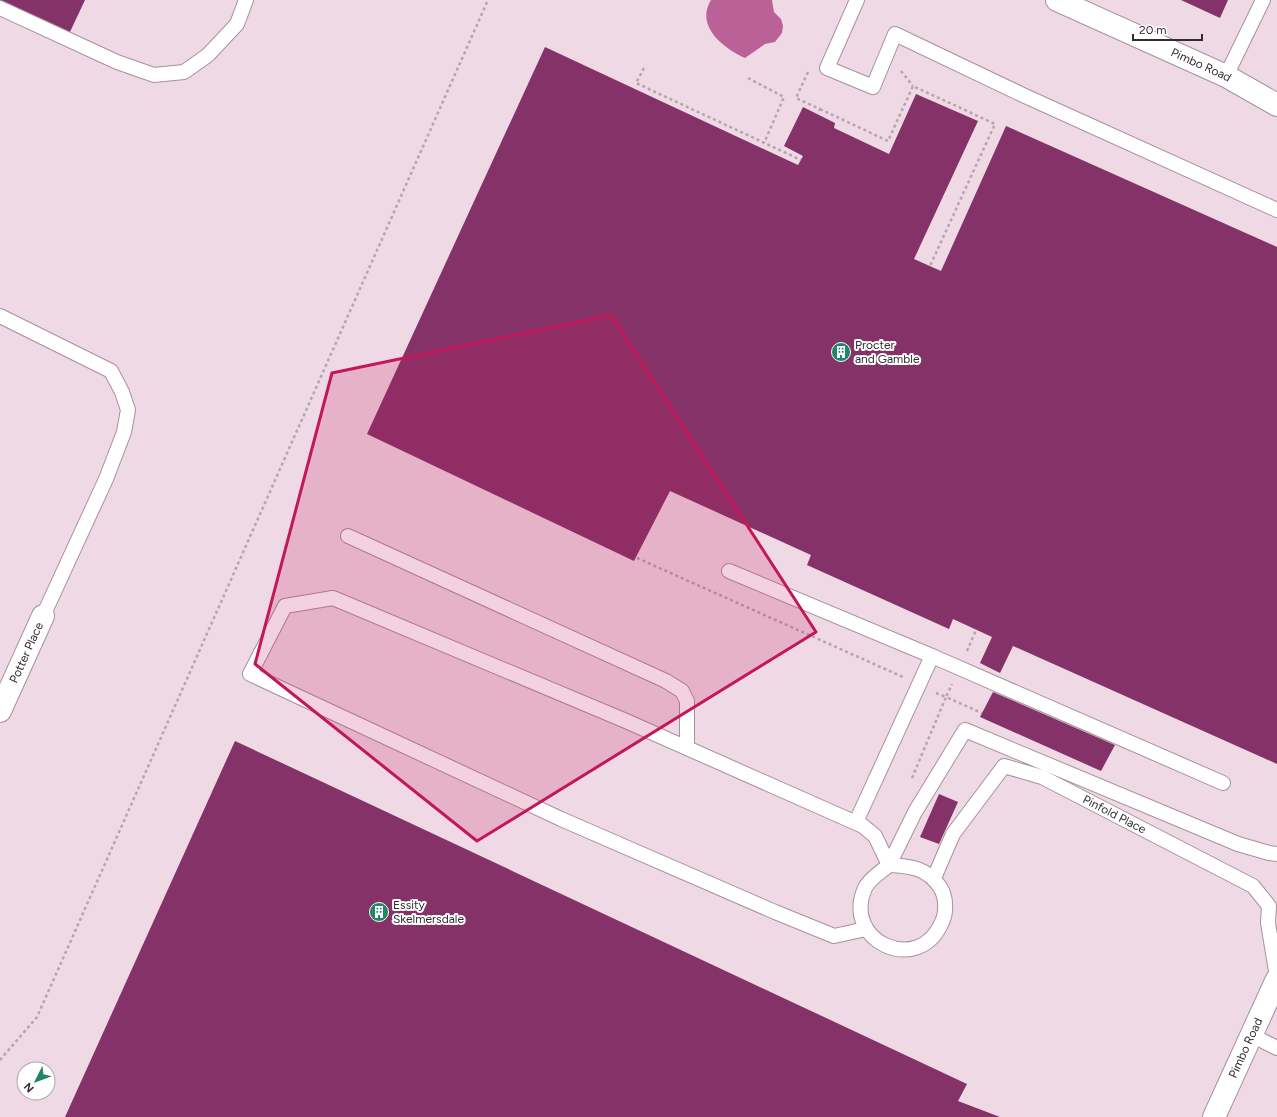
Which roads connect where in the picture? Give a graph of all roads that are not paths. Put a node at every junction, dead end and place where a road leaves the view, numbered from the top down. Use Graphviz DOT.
graph roads {
  1 [pos="246,0"];
  2 [pos="857,0"];
  3 [pos="1057,0"];
  4 [pos="1263,0"];
  5 [pos="0,8"];
  6 [pos="1226,76"];
  7 [pos="1277,105"];
  8 [pos="1277,210"];
  9 [pos="0,316"];
  10 [pos="348,536"];
  11 [pos="729,571"];
  12 [pos="44,616"];
  13 [pos="932,656"];
  14 [pos="0,711"];
  15 [pos="687,748"];
  16 [pos="1223,783"];
  17 [pos="856,822"];
  18 [pos="1277,854"];
  19 [pos="889,865"];
  20 [pos="934,878"];
  21 [pos="866,929"];
  22 [pos="1277,978"];
  23 [pos="1251,1035"];
  24 [pos="1277,1048"];
  25 [pos="1214,1117"];
  1 -- 5 [label="lane"];
  2 -- 8 [label="lane"];
  3 -- 6 [label="street, Pimbo Road"];
  4 -- 6 [label="lane"];
  6 -- 7 [label="street, Pimbo Road"];
  9 -- 12 [label="lane"];
  10 -- 15 [label="lane"];
  11 -- 13 [label="lane"];
  12 -- 14 [label="street, Potter Place"];
  13 -- 16 [label="lane"];
  13 -- 17 [label="lane"];
  15 -- 17 [label="lane"];
  15 -- 21 [label="lane"];
  17 -- 19 [label="lane"];
  18 -- 19 [label="lane, Pinfold Place"];
  19 -- 20 [label="lane"];
  19 -- 21 [label="lane, Pinfold Place"];
  20 -- 21 [label="lane"];
  20 -- 22 [label="lane, Pinfold Place"];
  22 -- 23 [label="street, Pimbo Road"];
  23 -- 24 [label="lane"];
  23 -- 25 [label="street, Pimbo Road"];
}
